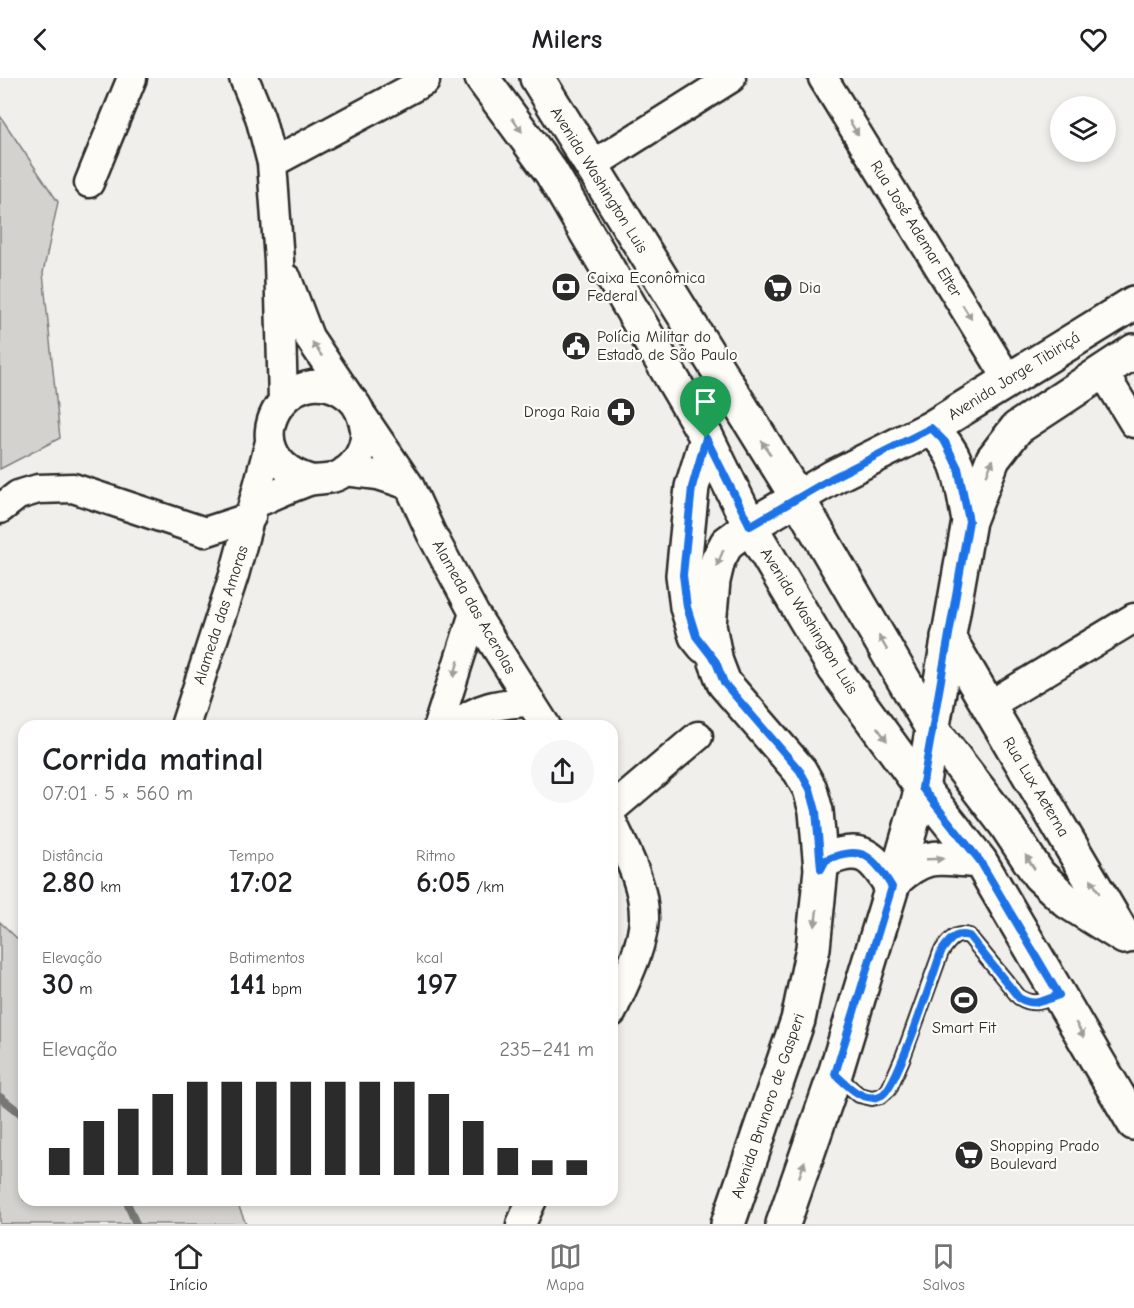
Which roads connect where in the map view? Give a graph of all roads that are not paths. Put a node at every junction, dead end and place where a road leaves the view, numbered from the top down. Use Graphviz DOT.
graph roads {
  1 [pos="244,78"];
  2 [pos="482,78"];
  3 [pos="537,78"];
  4 [pos="730,78"];
  5 [pos="823,78"];
  6 [pos="136,81"];
  7 [pos="424,81"];
  8 [pos="272,163"];
  9 [pos="591,166"];
  10 [pos="89,183"];
  11 [pos="279,261"];
  12 [pos="1134,303"];
  13 [pos="1134,351"];
  14 [pos="1104,372"];
  15 [pos="1008,380"];
  16 [pos="283,400"];
  17 [pos="356,408"];
  18 [pos="1134,423"];
  19 [pos="931,428"];
  20 [pos="706,438"];
  21 [pos="270,442"];
  22 [pos="345,471"];
  23 [pos="312,480"];
  24 [pos="409,485"];
  25 [pos="797,497"];
  26 [pos="0,509"];
  27 [pos="253,510"];
  28 [pos="969,521"];
  29 [pos="750,526"];
  30 [pos="205,532"];
  31 [pos="778,573"];
  32 [pos="234,575"];
  33 [pos="474,613"];
  34 [pos="1134,618"];
  35 [pos="948,637"];
  36 [pos="716,662"];
  37 [pos="907,685"];
  38 [pos="529,702"];
  39 [pos="987,706"];
  40 [pos="187,720"];
  41 [pos="440,720"];
  42 [pos="462,720"];
  43 [pos="542,720"];
  44 [pos="933,729"];
  45 [pos="698,736"];
  46 [pos="922,788"];
  47 [pos="618,804"];
  48 [pos="618,835"];
  49 [pos="980,861"];
  50 [pos="821,869"];
  51 [pos="894,883"];
  52 [pos="1129,945"];
  53 [pos="1059,995"];
  54 [pos="618,997"];
  55 [pos="835,1074"];
  56 [pos="1134,1123"];
  57 [pos="529,1206"];
  58 [pos="521,1224"];
  59 [pos="728,1224"];
  60 [pos="783,1224"];
  1 -- 8 [label="street"];
  2 -- 20 [label="main road, Avenida Washington Luis, one-way"];
  3 -- 9 [label="main road, Avenida Washington Luis"];
  4 -- 9 [label="street"];
  5 -- 15 [label="street, Rua José Ademar Elter, one-way"];
  6 -- 10 [label="street"];
  7 -- 8 [label="street"];
  8 -- 11 [label="street"];
  25 -- 9 [label="main road, Avenida Washington Luis, one-way"];
  11 -- 16 [label="street"];
  17 -- 11 [label="street, Alameda das Acerolas, one-way"];
  12 -- 15 [label="main road, Avenida Jorge Tibiriçá"];
  13 -- 14 [label="main road"];
  14 -- 18 [label="street"];
  28 -- 14 [label="main road, one-way"];
  15 -- 19 [label="main road, Avenida Jorge Tibiriçá"];
  16 -- 17 [label="street"];
  16 -- 21 [label="street"];
  17 -- 22 [label="street"];
  17 -- 24 [label="street, Alameda das Acerolas"];
  19 -- 25 [label="main road, Avenida Jorge Tibiriçá"];
  19 -- 28 [label="main road"];
  20 -- 29 [label="main road, Avenida Washington Luis"];
  20 -- 36 [label="main road, Avenida Brunoro de Gasperi"];
  21 -- 23 [label="street"];
  21 -- 27 [label="street, Alameda das Amoras"];
  22 -- 23 [label="street"];
  22 -- 24 [label="street"];
  23 -- 27 [label="street"];
  24 -- 33 [label="street, Alameda das Acerolas"];
  25 -- 29 [label="main road, Avenida Brunoro de Gasperi"];
  37 -- 25 [label="main road, Avenida Washington Luis, one-way"];
  26 -- 30 [label="street"];
  27 -- 30 [label="street"];
  27 -- 32 [label="street, Alameda das Amoras"];
  28 -- 35 [label="main road"];
  29 -- 31 [label="main road, Avenida Washington Luis"];
  29 -- 36 [label="main road, Avenida Brunoro de Gasperi, one-way"];
  30 -- 32 [label="street"];
  31 -- 37 [label="main road"];
  31 -- 46 [label="main road, Avenida Washington Luis, one-way"];
  32 -- 40 [label="street, Alameda das Amoras"];
  33 -- 38 [label="street, Alameda das Acerolas"];
  33 -- 41 [label="street, one-way"];
  34 -- 39 [label="street"];
  35 -- 39 [label="main road, Rua Lux Aeterna"];
  35 -- 44 [label="main road"];
  36 -- 50 [label="main road, Avenida Brunoro de Gasperi"];
  37 -- 44 [label="main road, Avenida Washington Luis"];
  38 -- 42 [label="street"];
  38 -- 43 [label="street, Alameda das Acerolas"];
  52 -- 39 [label="main road, Rua Lux Aeterna, one-way"];
  44 -- 46 [label="main road"];
  52 -- 44 [label="main road, Avenida Washington Luis, one-way"];
  45 -- 47 [label="street"];
  46 -- 49 [label="main road, Avenida Washington Luis"];
  46 -- 51 [label="main road"];
  48 -- 54 [label="street"];
  51 -- 49 [label="main road, one-way"];
  49 -- 53 [label="main road, Avenida Washington Luis"];
  50 -- 51 [label="main road"];
  50 -- 59 [label="main road, Avenida Brunoro de Gasperi, one-way"];
  51 -- 55 [label="main road"];
  53 -- 55 [label="lane"];
  53 -- 56 [label="main road, Avenida Washington Luis, one-way"];
  60 -- 55 [label="main road, one-way"];
  57 -- 58 [label="street"];
}
